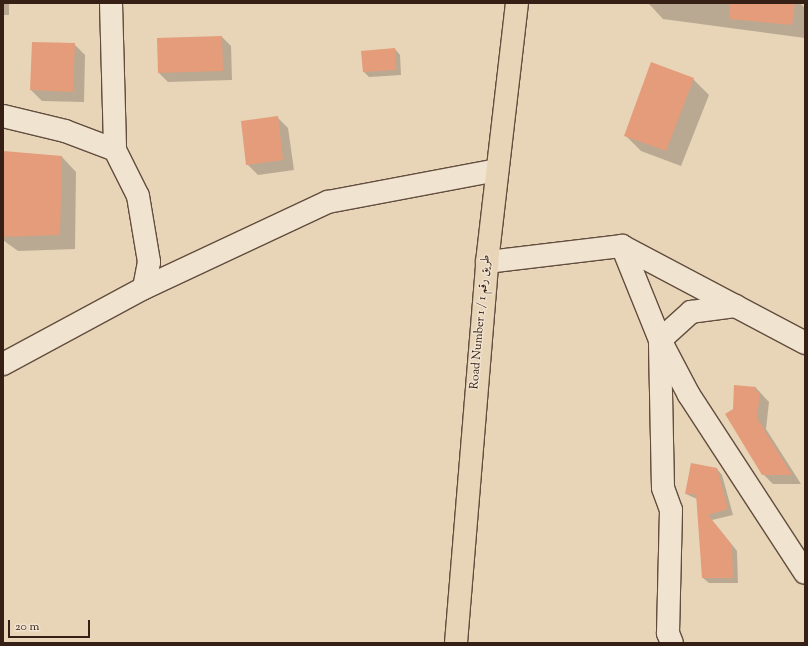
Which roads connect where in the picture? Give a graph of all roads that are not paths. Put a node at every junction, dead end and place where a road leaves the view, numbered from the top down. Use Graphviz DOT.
graph roads {
  1 [pos="111,3"];
  2 [pos="517,3"];
  3 [pos="3,116"];
  4 [pos="115,150"];
  5 [pos="497,170"];
  6 [pos="622,246"];
  7 [pos="487,262"];
  8 [pos="144,288"];
  9 [pos="736,306"];
  10 [pos="660,340"];
  11 [pos="805,343"];
  12 [pos="5,358"];
  13 [pos="805,573"];
  14 [pos="456,643"];
  15 [pos="672,643"];
  1 -- 4 [label="street"];
  2 -- 5 [label="highway, Road Number 1 / طريق رقم 1"];
  3 -- 4 [label="street"];
  4 -- 8 [label="street"];
  5 -- 7 [label="highway, Road Number 1 / طريق رقم 1"];
  5 -- 8 [label="street"];
  6 -- 7 [label="street"];
  6 -- 9 [label="street"];
  6 -- 10 [label="street"];
  7 -- 14 [label="highway, Road Number 1 / طريق رقم 1"];
  8 -- 12 [label="street"];
  9 -- 10 [label="street"];
  9 -- 11 [label="street"];
  10 -- 13 [label="street"];
  10 -- 15 [label="street"];
}
